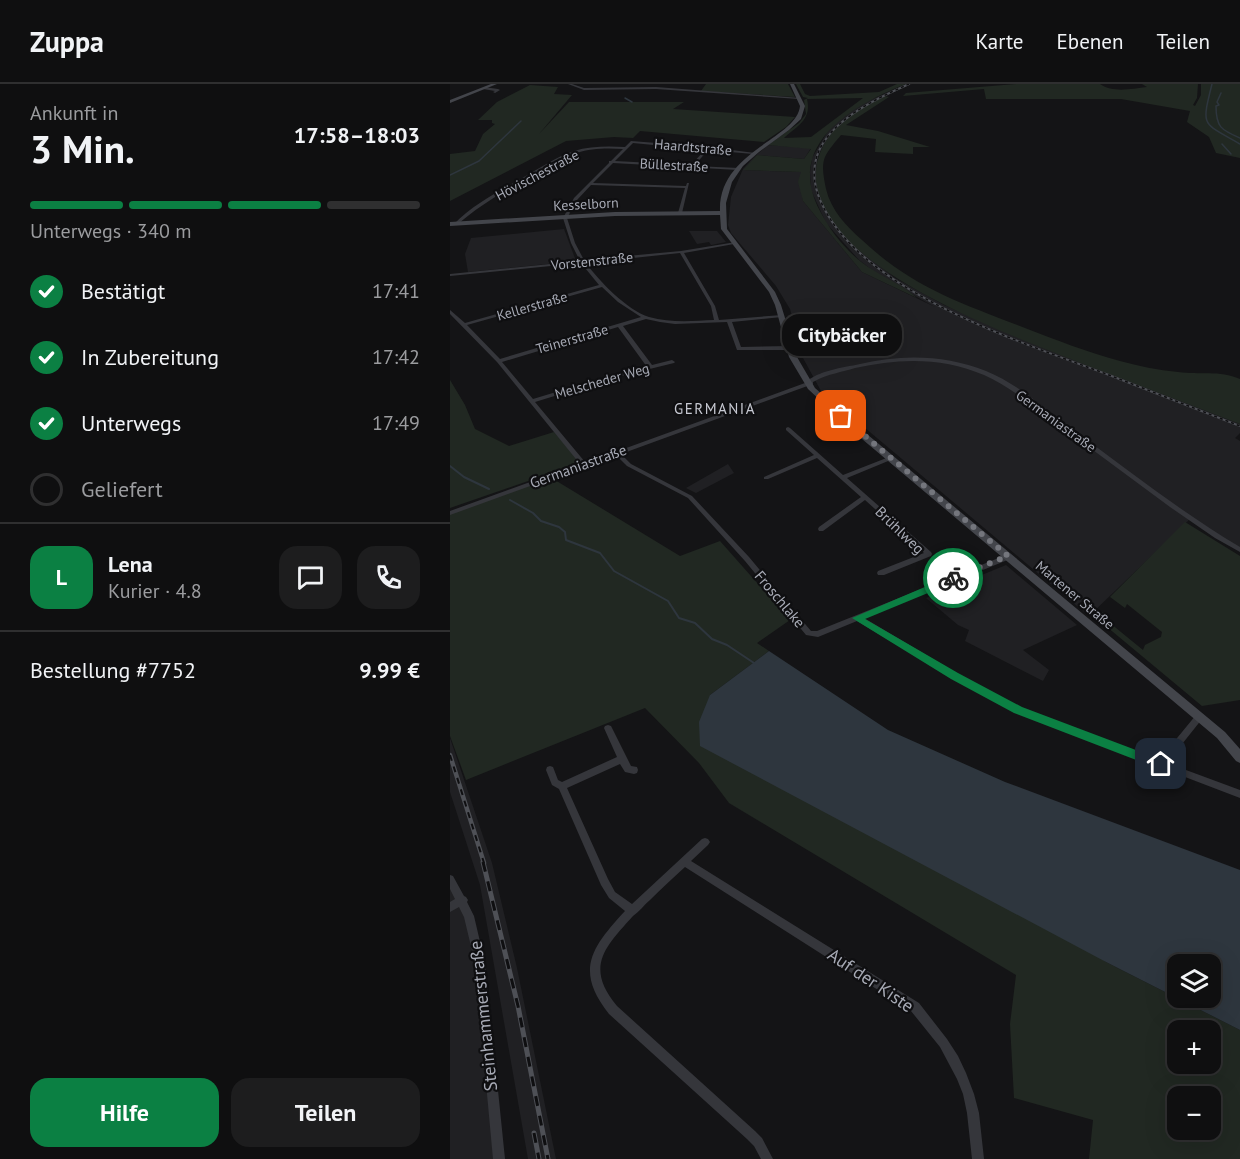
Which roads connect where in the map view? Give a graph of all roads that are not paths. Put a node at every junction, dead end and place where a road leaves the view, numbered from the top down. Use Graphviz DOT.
graph roads {
  1 [pos="495,84"];
  2 [pos="569,84"];
  3 [pos="626,84"];
  4 [pos="792,84"];
  5 [pos="599,86"];
  6 [pos="484,88"];
  7 [pos="503,88"];
  8 [pos="623,88"];
  9 [pos="799,98"];
  10 [pos="450,102"];
  11 [pos="626,148"];
  12 [pos="708,148"];
  13 [pos="753,153"];
  14 [pos="610,162"];
  15 [pos="692,166"];
  16 [pos="738,169"];
  17 [pos="589,184"];
  18 [pos="680,213"];
  19 [pos="723,213"];
  20 [pos="565,217"];
  21 [pos="453,224"];
  22 [pos="734,243"];
  23 [pos="681,252"];
  24 [pos="581,262"];
  25 [pos="450,275"];
  26 [pos="601,286"];
  27 [pos="450,311"];
  28 [pos="782,316"];
  29 [pos="645,318"];
  30 [pos="729,320"];
  31 [pos="717,321"];
  32 [pos="463,325"];
  33 [pos="620,326"];
  34 [pos="790,348"];
  35 [pos="499,361"];
  36 [pos="672,362"];
  37 [pos="650,367"];
  38 [pos="808,383"];
  39 [pos="532,400"];
  40 [pos="788,429"];
  41 [pos="616,452"];
  42 [pos="817,456"];
  43 [pos="891,458"];
  44 [pos="583,464"];
  45 [pos="843,477"];
  46 [pos="766,478"];
  47 [pos="865,497"];
  48 [pos="450,513"];
  49 [pos="821,529"];
  50 [pos="1240,550"];
  51 [pos="1008,556"];
  52 [pos="881,573"];
  53 [pos="857,618"];
  54 [pos="1199,717"];
  55 [pos="608,728"];
  56 [pos="1240,758"];
  57 [pos="622,759"];
  58 [pos="1161,764"];
  59 [pos="550,770"];
  60 [pos="634,770"];
  61 [pos="562,786"];
  62 [pos="1240,794"];
  63 [pos="705,843"];
  64 [pos="685,862"];
  65 [pos="450,879"];
  66 [pos="463,900"];
  67 [pos="450,907"];
  68 [pos="633,911"];
  69 [pos="499,1159"];
  70 [pos="767,1159"];
  71 [pos="978,1159"];
  1 -- 6 [label="street"];
  2 -- 5 [label="street"];
  3 -- 8 [label="street"];
  4 -- 9 [label="street"];
  5 -- 8 [label="street"];
  6 -- 7 [label="street"];
  6 -- 10 [label="street"];
  8 -- 9 [label="street"];
  9 -- 13 [label="street"];
  11 -- 12 [label="street, Haardtstraße"];
  11 -- 14 [label="street"];
  11 -- 21 [label="street, Hövischestraße"];
  12 -- 13 [label="street, Haardtstraße"];
  12 -- 15 [label="street"];
  13 -- 16 [label="street"];
  14 -- 15 [label="street, Büllestraße"];
  14 -- 17 [label="street"];
  15 -- 16 [label="street, Büllestraße"];
  16 -- 19 [label="street"];
  17 -- 18 [label="street"];
  17 -- 20 [label="street"];
  18 -- 19 [label="street, Kesselborn"];
  18 -- 20 [label="street, Kesselborn"];
  19 -- 22 [label="street, Martener Straße"];
  20 -- 21 [label="street, Kesselborn"];
  20 -- 24 [label="street"];
  22 -- 23 [label="street, Vorstenstraße"];
  22 -- 28 [label="street, Martener Straße"];
  23 -- 24 [label="street, Vorstenstraße"];
  23 -- 31 [label="street"];
  24 -- 25 [label="street, Vorstenstraße"];
  24 -- 26 [label="street"];
  26 -- 29 [label="street"];
  26 -- 32 [label="street, Kellerstraße"];
  27 -- 32 [label="street"];
  28 -- 30 [label="street"];
  28 -- 34 [label="street, Martener Straße"];
  29 -- 31 [label="street"];
  29 -- 33 [label="street, Teinerstraße"];
  30 -- 31 [label="street"];
  30 -- 34 [label="street"];
  32 -- 35 [label="street"];
  33 -- 35 [label="street, Teinerstraße"];
  33 -- 37 [label="street"];
  34 -- 38 [label="street, Martener Straße"];
  35 -- 39 [label="street"];
  36 -- 37 [label="street, Melscheder Weg"];
  37 -- 39 [label="street, Melscheder Weg"];
  38 -- 41 [label="street, Germaniastraße"];
  38 -- 43 [label="street, Martener Straße"];
  38 -- 50 [label="street, Germaniastraße"];
  39 -- 44 [label="street"];
  40 -- 42 [label="street, Brühlweg"];
  41 -- 44 [label="street, Germaniastraße"];
  41 -- 53 [label="street, Froschlake"];
  42 -- 45 [label="street, Brühlweg"];
  42 -- 46 [label="street"];
  43 -- 45 [label="street"];
  43 -- 51 [label="street, Martener Straße"];
  44 -- 48 [label="street, Germaniastraße"];
  45 -- 47 [label="street, Brühlweg"];
  47 -- 49 [label="street, Brühlweg"];
  47 -- 52 [label="street, Brühlweg"];
  51 -- 53 [label="street, Froschlake"];
  51 -- 54 [label="street, Martener Straße"];
  53 -- 58 [label="street"];
  54 -- 56 [label="street, Martener Straße"];
  54 -- 58 [label="street"];
  55 -- 57 [label="street"];
  57 -- 60 [label="street"];
  57 -- 61 [label="street"];
  58 -- 62 [label="street"];
  59 -- 61 [label="street"];
  61 -- 68 [label="street"];
  63 -- 64 [label="street"];
  64 -- 68 [label="street"];
  64 -- 71 [label="street, Auf der Kiste"];
  65 -- 66 [label="street, Steinhammerstraße"];
  66 -- 67 [label="street"];
  66 -- 69 [label="street, Steinhammerstraße"];
  68 -- 70 [label="street"];
}
